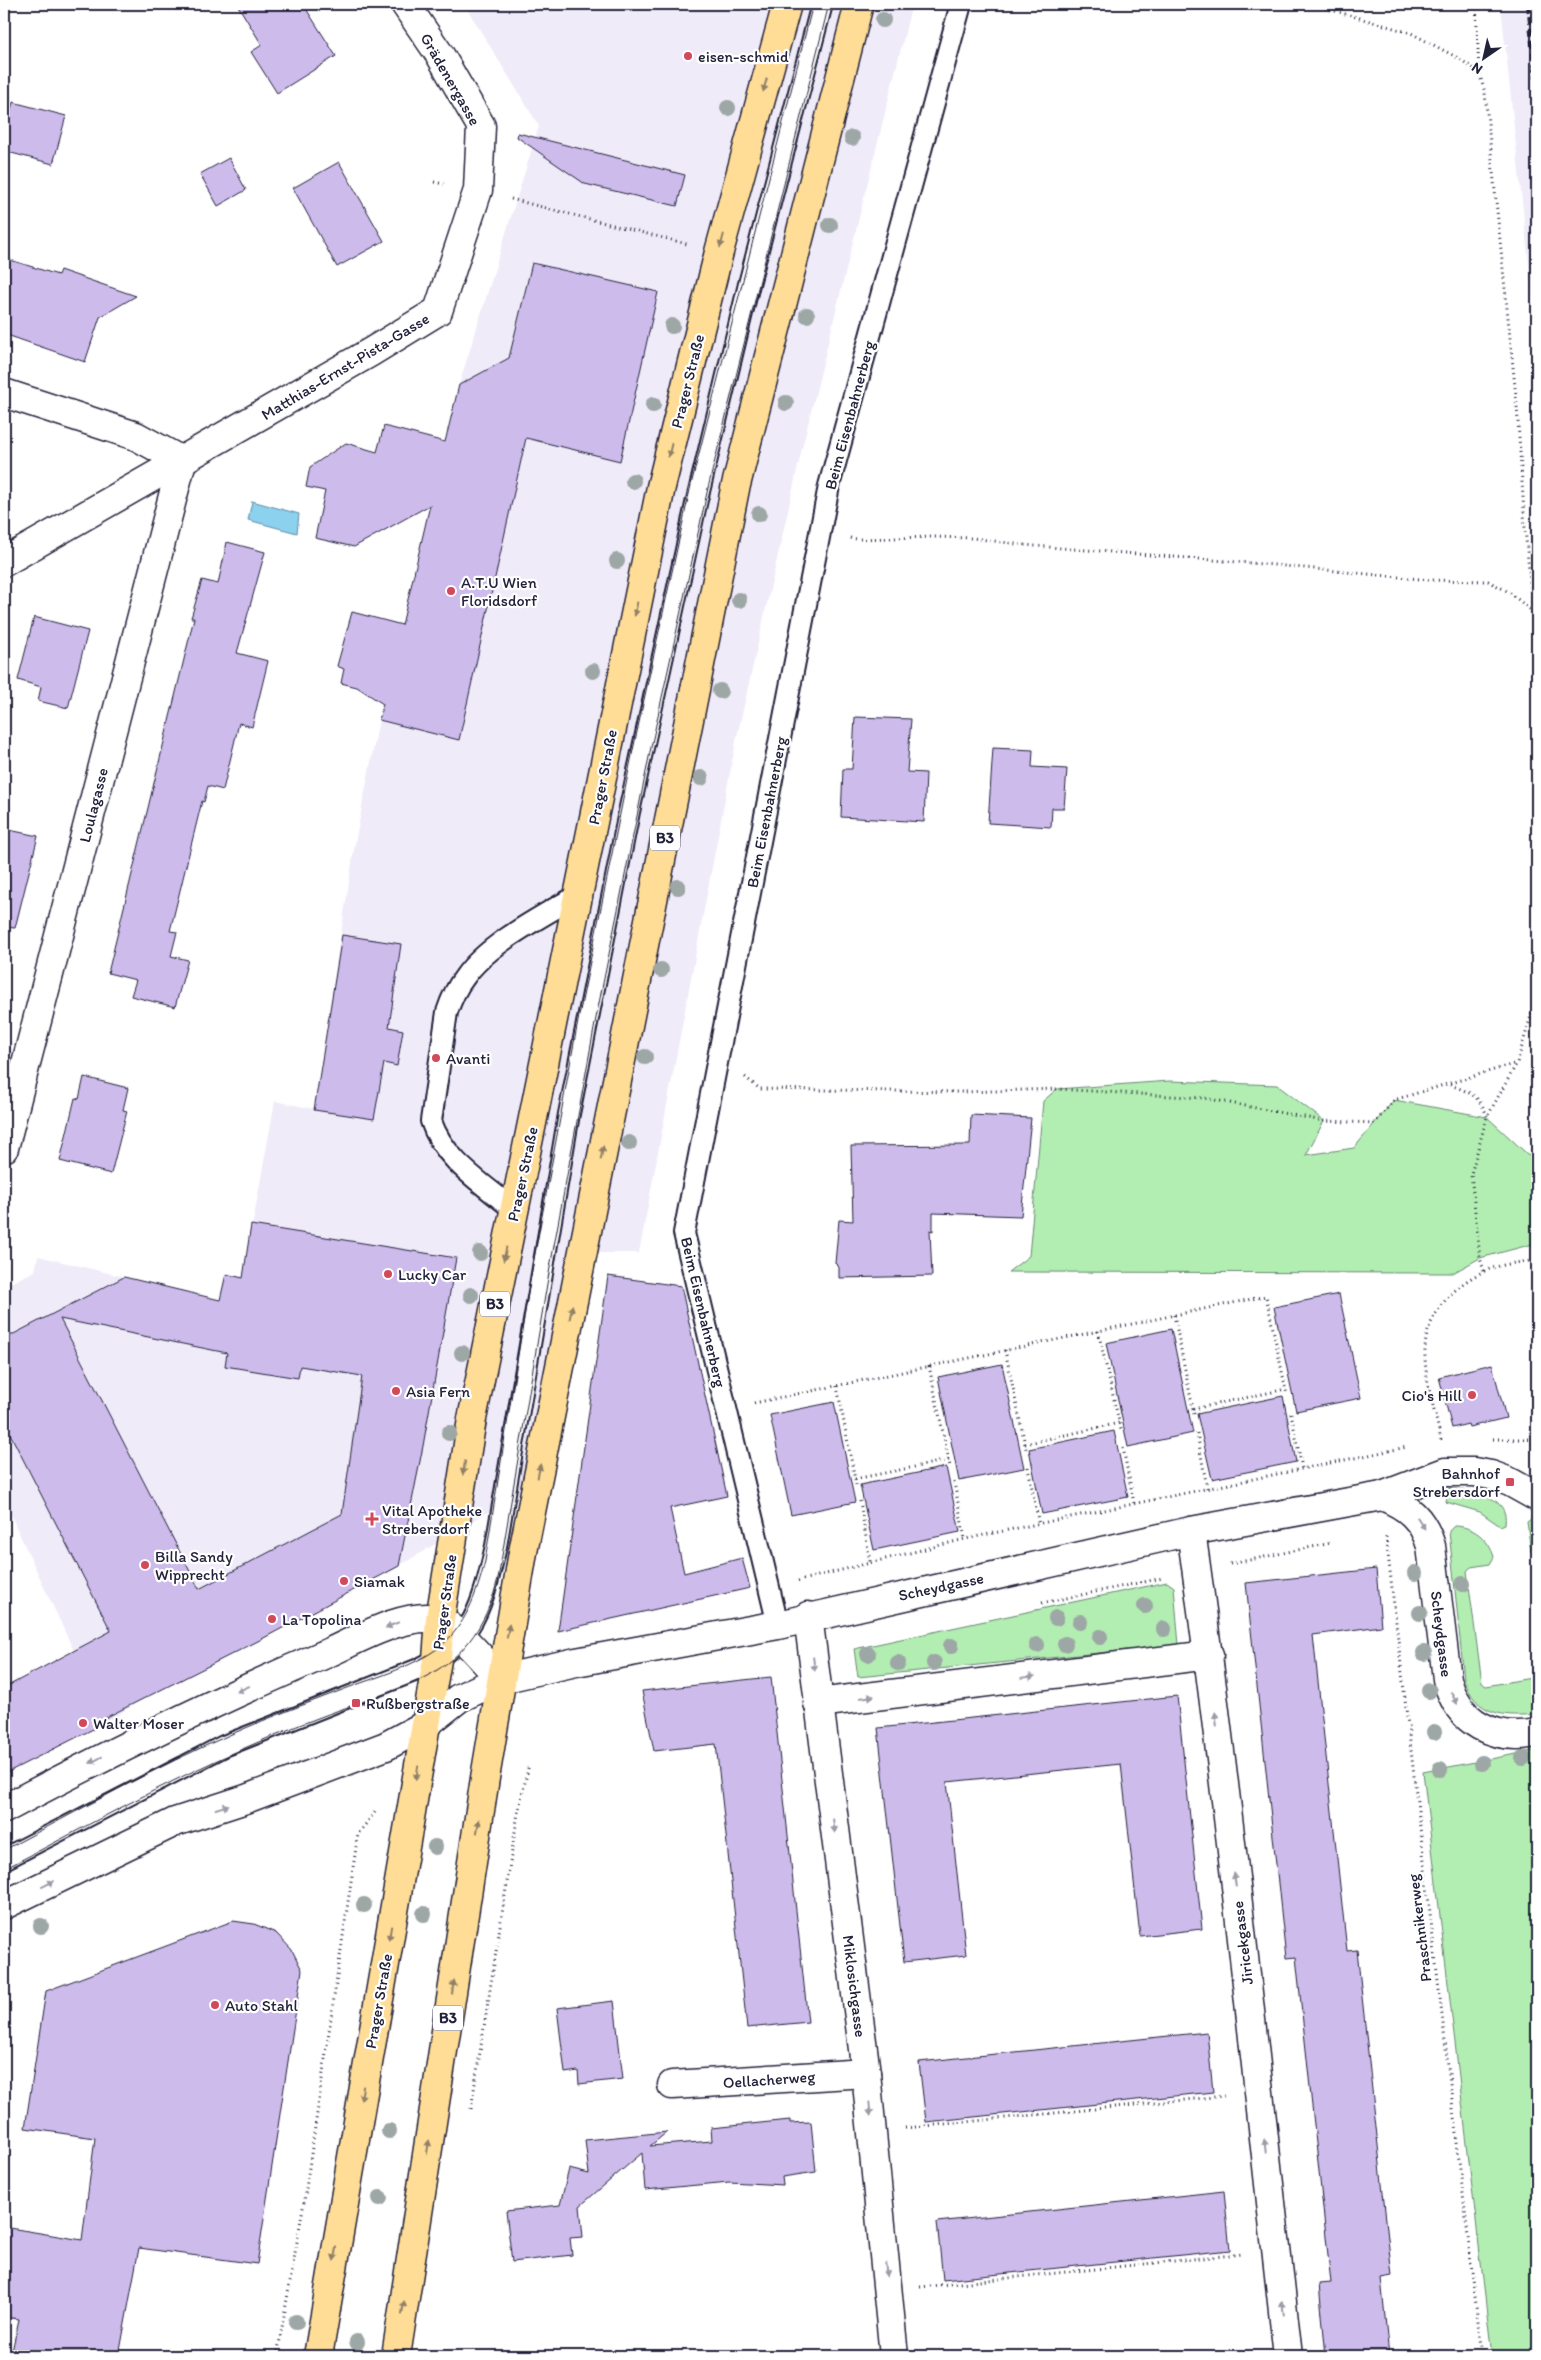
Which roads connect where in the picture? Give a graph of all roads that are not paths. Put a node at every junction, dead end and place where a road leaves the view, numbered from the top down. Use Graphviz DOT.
graph roads {
  1 [pos="405,4"];
  2 [pos="787,4"];
  3 [pos="822,4"];
  4 [pos="859,4"];
  5 [pos="961,4"];
  6 [pos="478,190"];
  7 [pos="4,392"];
  8 [pos="182,462"];
  9 [pos="4,562"];
  10 [pos="578,895"];
  11 [pos="4,1148"];
  12 [pos="514,1210"];
  13 [pos="1382,1496"];
  14 [pos="1537,1497"];
  15 [pos="1192,1531"];
  16 [pos="808,1616"];
  17 [pos="440,1619"];
  18 [pos="778,1624"];
  19 [pos="461,1638"];
  20 [pos="1209,1655"];
  21 [pos="437,1660"];
  22 [pos="501,1679"];
  23 [pos="818,1704"];
  24 [pos="425,1725"];
  25 [pos="1537,1733"];
  26 [pos="4,1809"];
  27 [pos="4,1859"];
  28 [pos="4,1905"];
  29 [pos="866,2073"];
  30 [pos="672,2085"];
  31 [pos="318,2356"];
  32 [pos="396,2356"];
  33 [pos="894,2356"];
  34 [pos="1288,2356"];
  1 -- 6 [label="street, Grädenergasse"];
  2 -- 10 [label="main road, Prager Straße / B3, one-way"];
  3 -- 19 [label="lane"];
  22 -- 4 [label="main road, B3, one-way"];
  5 -- 18 [label="lane, Beim Eisenbahnerberg"];
  6 -- 8 [label="street, Matthias-Ernst-Pista-Gasse"];
  7 -- 8 [label="street"];
  8 -- 9 [label="street, Matthias-Ernst-Pista-Gasse"];
  8 -- 11 [label="street, Loulagasse"];
  10 -- 12 [label="main road, Prager Straße / B3"];
  10 -- 12 [label="lane"];
  12 -- 17 [label="main road, Prager Straße / B3, one-way"];
  13 -- 14 [label="street, Scheydgasse"];
  13 -- 15 [label="street, Scheydgasse"];
  13 -- 25 [label="street, Scheydgasse, one-way"];
  15 -- 16 [label="street, Scheydgasse"];
  15 -- 20 [label="street, Jiricekgasse"];
  16 -- 18 [label="street, Scheydgasse"];
  16 -- 23 [label="street, Miklosichgasse, one-way"];
  17 -- 19 [label="street"];
  17 -- 21 [label="main road, Prager Straße / B3"];
  17 -- 26 [label="street, one-way"];
  18 -- 22 [label="street, Scheydgasse"];
  19 -- 21 [label="lane"];
  19 -- 22 [label="street"];
  23 -- 20 [label="street, one-way"];
  34 -- 20 [label="street, Jiricekgasse, one-way"];
  21 -- 24 [label="main road, Prager Straße / B3"];
  21 -- 27 [label="lane"];
  22 -- 24 [label="street"];
  32 -- 22 [label="main road, B3, one-way"];
  23 -- 29 [label="street, Miklosichgasse, one-way"];
  28 -- 24 [label="street, one-way"];
  24 -- 31 [label="main road, Prager Straße / B3, one-way"];
  29 -- 30 [label="street, Oellacherweg"];
  29 -- 33 [label="street, Miklosichgasse, one-way"];
}
